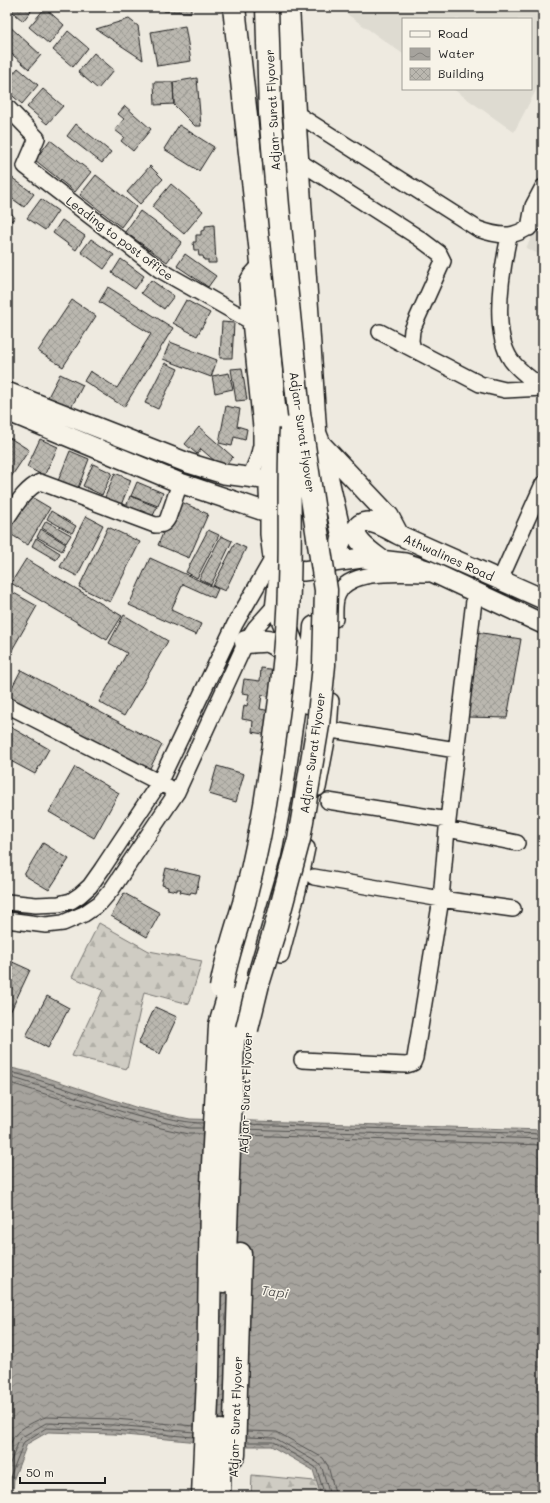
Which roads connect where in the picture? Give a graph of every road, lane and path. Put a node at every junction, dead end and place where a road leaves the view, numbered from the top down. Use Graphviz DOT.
graph roads {
  1 [pos="234,7"];
  2 [pos="255,7"];
  3 [pos="267,7"];
  4 [pos="288,7"];
  5 [pos="7,107"];
  6 [pos="294,112"];
  7 [pos="297,160"];
  8 [pos="543,187"];
  9 [pos="537,225"];
  10 [pos="509,236"];
  11 [pos="262,263"];
  12 [pos="250,321"];
  13 [pos="380,332"];
  14 [pos="413,349"];
  15 [pos="543,388"];
  16 [pos="7,392"];
  17 [pos="7,412"];
  18 [pos="276,431"];
  19 [pos="318,436"];
  20 [pos="250,477"];
  21 [pos="270,480"];
  22 [pos="180,483"];
  23 [pos="543,484"];
  24 [pos="270,513"];
  25 [pos="7,518"];
  26 [pos="399,535"];
  27 [pos="382,560"];
  28 [pos="277,562"];
  29 [pos="333,562"];
  30 [pos="308,570"];
  31 [pos="437,574"];
  32 [pos="500,580"];
  33 [pos="475,592"];
  34 [pos="543,600"];
  35 [pos="277,604"];
  36 [pos="543,624"];
  37 [pos="246,642"];
  38 [pos="297,674"];
  39 [pos="7,705"];
  40 [pos="338,731"];
  41 [pos="456,750"];
  42 [pos="159,783"];
  43 [pos="177,792"];
  44 [pos="328,801"];
  45 [pos="448,824"];
  46 [pos="517,843"];
  47 [pos="314,877"];
  48 [pos="440,899"];
  49 [pos="7,902"];
  50 [pos="513,909"];
  51 [pos="7,920"];
  52 [pos="281,955"];
  53 [pos="227,1038"];
  54 [pos="302,1060"];
  55 [pos="193,1496"];
  56 [pos="203,1496"];
  57 [pos="219,1496"];
  58 [pos="233,1496"];
  1 -- 11 [label="highway"];
  2 -- 55 [label="highway, Adjan- Surat Flyover, bridge"];
  3 -- 58 [label="highway, Adjan- Surat Flyover, bridge"];
  4 -- 6 [label="highway"];
  5 -- 12 [label="street, Leading to post office"];
  6 -- 7 [label="highway"];
  6 -- 10 [label="street"];
  7 -- 14 [label="street"];
  7 -- 19 [label="highway"];
  8 -- 9 [label="street"];
  9 -- 10 [label="street"];
  10 -- 15 [label="street"];
  11 -- 12 [label="street"];
  11 -- 18 [label="highway"];
  12 -- 20 [label="street"];
  13 -- 14 [label="street"];
  14 -- 15 [label="street"];
  16 -- 20 [label="main road"];
  17 -- 22 [label="main road"];
  18 -- 19 [label="main road, Athwalines Road"];
  18 -- 21 [label="main road"];
  19 -- 26 [label="main road, Athwalines Road"];
  19 -- 29 [label="main road"];
  20 -- 21 [label="main road"];
  21 -- 24 [label="main road"];
  22 -- 24 [label="main road"];
  22 -- 25 [label="street"];
  23 -- 32 [label="street"];
  24 -- 28 [label="main road"];
  26 -- 27 [label="main road"];
  26 -- 32 [label="main road, Athwalines Road"];
  27 -- 29 [label="main road, Athwalines Road"];
  27 -- 31 [label="main road, Athwalines Road"];
  28 -- 30 [label="main road"];
  28 -- 35 [label="highway"];
  28 -- 42 [label="street"];
  29 -- 30 [label="main road, Athwalines Road"];
  30 -- 35 [label="street"];
  30 -- 53 [label="highway"];
  31 -- 33 [label="main road, Athwalines Road"];
  31 -- 52 [label="street"];
  32 -- 34 [label="main road, Athwalines Road"];
  33 -- 36 [label="main road, Athwalines Road"];
  33 -- 41 [label="street"];
  35 -- 37 [label="street"];
  35 -- 38 [label="highway"];
  37 -- 38 [label="highway"];
  37 -- 43 [label="street"];
  38 -- 53 [label="highway"];
  39 -- 42 [label="street"];
  40 -- 41 [label="street"];
  41 -- 45 [label="street"];
  42 -- 43 [label="street"];
  42 -- 49 [label="street"];
  43 -- 51 [label="street"];
  44 -- 45 [label="street"];
  45 -- 46 [label="street"];
  45 -- 48 [label="street"];
  47 -- 48 [label="street"];
  48 -- 50 [label="street"];
  48 -- 54 [label="street"];
  53 -- 56 [label="highway"];
  53 -- 57 [label="highway"];
}
